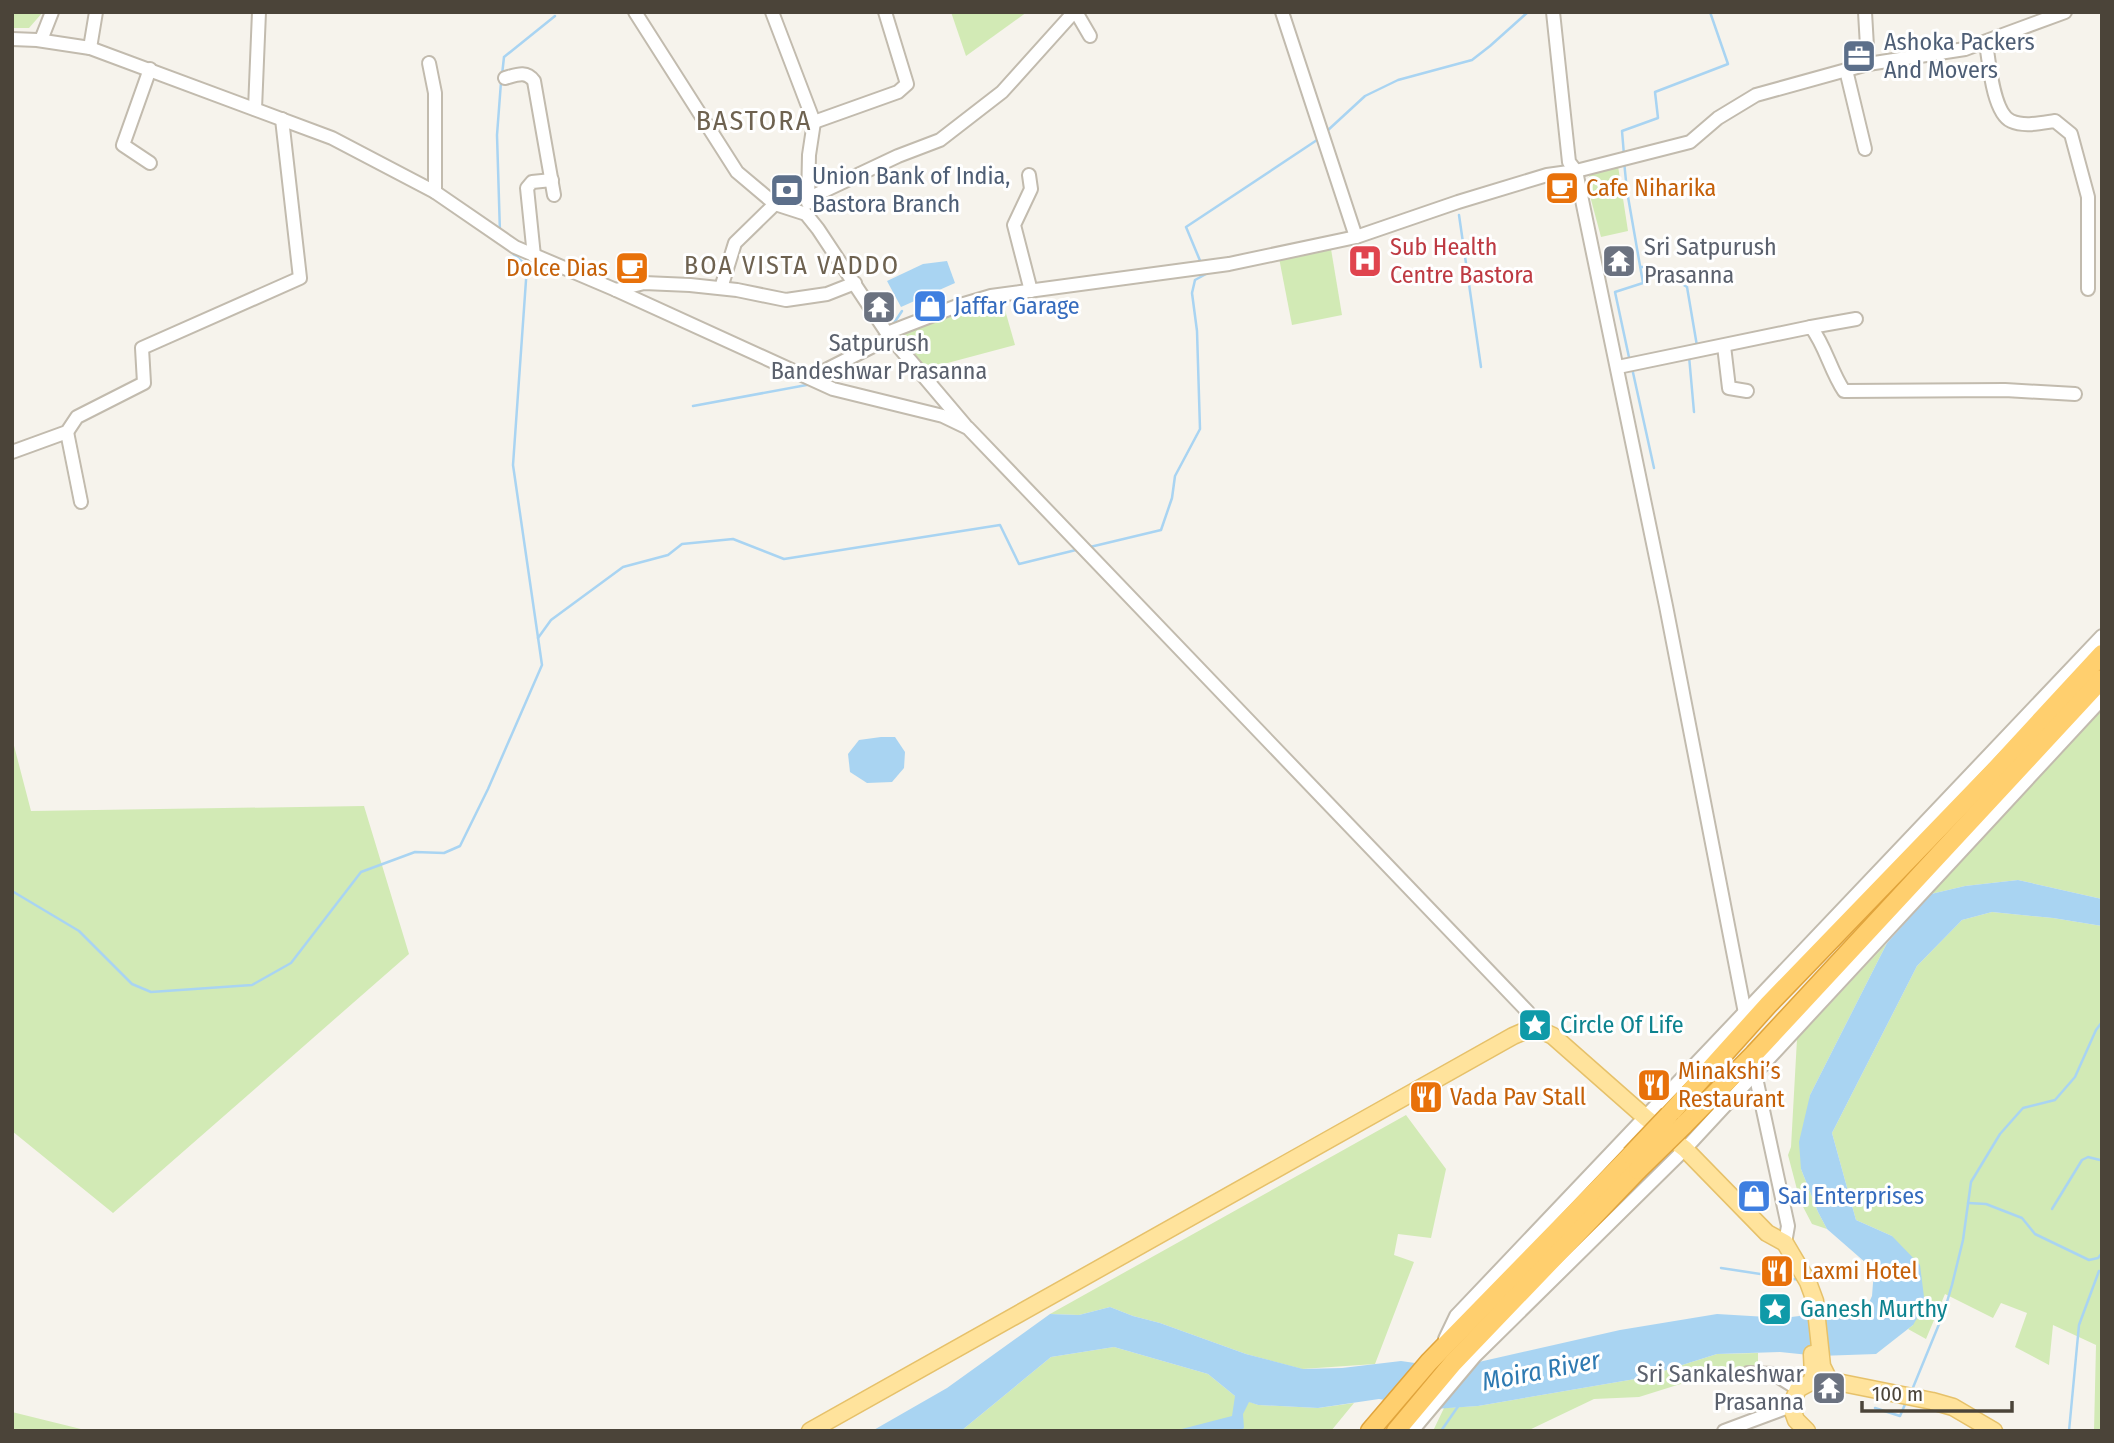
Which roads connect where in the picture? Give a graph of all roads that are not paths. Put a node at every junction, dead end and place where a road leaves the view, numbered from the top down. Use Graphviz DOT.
graph roads {
  1 [pos="52,12"];
  2 [pos="96,12"];
  3 [pos="259,12"];
  4 [pos="635,12"];
  5 [pos="772,12"];
  6 [pos="885,12"];
  7 [pos="1075,12"];
  8 [pos="1282,12"];
  9 [pos="1553,12"];
  10 [pos="1865,12"];
  11 [pos="2065,12"];
  12 [pos="1090,36"];
  13 [pos="12,39"];
  14 [pos="41,40"];
  15 [pos="1986,43"];
  16 [pos="90,48"];
  17 [pos="429,63"];
  18 [pos="1868,64"];
  19 [pos="149,69"];
  20 [pos="1846,70"];
  21 [pos="505,78"];
  22 [pos="255,109"];
  23 [pos="282,119"];
  24 [pos="814,122"];
  25 [pos="1865,149"];
  26 [pos="149,163"];
  27 [pos="1576,171"];
  28 [pos="1029,175"];
  29 [pos="552,180"];
  30 [pos="435,192"];
  31 [pos="554,195"];
  32 [pos="809,198"];
  33 [pos="775,205"];
  34 [pos="806,214"];
  35 [pos="1356,237"];
  36 [pos="534,256"];
  37 [pos="855,283"];
  38 [pos="721,288"];
  39 [pos="2088,289"];
  40 [pos="615,290"];
  41 [pos="1031,291"];
  42 [pos="1856,319"];
  43 [pos="1811,327"];
  44 [pos="890,334"];
  45 [pos="1724,346"];
  46 [pos="1618,368"];
  47 [pos="815,381"];
  48 [pos="1747,391"];
  49 [pos="2075,394"];
  50 [pos="968,428"];
  51 [pos="67,432"];
  52 [pos="12,452"];
  53 [pos="81,502"];
  54 [pos="2102,636"];
  55 [pos="2102,654"];
  56 [pos="2102,679"];
  57 [pos="2102,699"];
  58 [pos="1745,1013"];
  59 [pos="1534,1027"];
  60 [pos="1755,1073"];
  61 [pos="1646,1118"];
  62 [pos="1677,1120"];
  63 [pos="1685,1149"];
  64 [pos="1785,1243"];
  65 [pos="1441,1359"];
  66 [pos="1748,1373"];
  67 [pos="1811,1376"];
  68 [pos="1791,1406"];
  69 [pos="810,1431"];
  70 [pos="1370,1431"];
  71 [pos="1396,1431"];
  72 [pos="1412,1431"];
  73 [pos="1724,1431"];
  74 [pos="1807,1431"];
  75 [pos="1994,1431"];
  1 -- 14 [label="street"];
  2 -- 16 [label="street"];
  3 -- 22 [label="street"];
  4 -- 33 [label="street"];
  5 -- 24 [label="street"];
  6 -- 24 [label="street"];
  7 -- 12 [label="street"];
  7 -- 32 [label="street"];
  8 -- 35 [label="street"];
  9 -- 27 [label="street"];
  10 -- 18 [label="street"];
  11 -- 15 [label="street"];
  13 -- 14 [label="street"];
  14 -- 16 [label="street"];
  15 -- 18 [label="street"];
  15 -- 39 [label="street"];
  16 -- 19 [label="street"];
  17 -- 30 [label="street"];
  18 -- 20 [label="street"];
  19 -- 22 [label="street"];
  19 -- 26 [label="street"];
  20 -- 25 [label="street"];
  20 -- 27 [label="street"];
  21 -- 29 [label="street"];
  22 -- 23 [label="street"];
  23 -- 30 [label="street"];
  23 -- 51 [label="street"];
  24 -- 32 [label="street"];
  27 -- 35 [label="street"];
  27 -- 46 [label="street"];
  28 -- 41 [label="street"];
  29 -- 31 [label="street"];
  29 -- 36 [label="street"];
  30 -- 36 [label="street"];
  32 -- 34 [label="street"];
  33 -- 34 [label="street"];
  33 -- 38 [label="street"];
  34 -- 37 [label="street"];
  35 -- 41 [label="street"];
  36 -- 40 [label="street"];
  37 -- 38 [label="street"];
  37 -- 44 [label="street"];
  38 -- 40 [label="street"];
  40 -- 47 [label="street"];
  41 -- 44 [label="street"];
  42 -- 43 [label="street"];
  43 -- 45 [label="street"];
  43 -- 49 [label="street"];
  44 -- 47 [label="street"];
  44 -- 50 [label="street"];
  45 -- 46 [label="street"];
  45 -- 48 [label="street"];
  46 -- 58 [label="street"];
  47 -- 50 [label="street"];
  50 -- 59 [label="street"];
  51 -- 52 [label="street"];
  51 -- 53 [label="street"];
  54 -- 58 [label="street"];
  55 -- 62 [label="highway"];
  56 -- 62 [label="highway"];
  57 -- 60 [label="street"];
  58 -- 61 [label="street"];
  59 -- 61 [label="main road"];
  59 -- 69 [label="main road"];
  60 -- 63 [label="street"];
  60 -- 64 [label="street"];
  61 -- 63 [label="main road"];
  61 -- 65 [label="street"];
  62 -- 65 [label="highway, bridge"];
  63 -- 64 [label="main road"];
  63 -- 72 [label="street"];
  64 -- 67 [label="main road"];
  65 -- 70 [label="highway"];
  65 -- 71 [label="highway"];
  66 -- 67 [label="street"];
  67 -- 68 [label="main road"];
  67 -- 75 [label="main road"];
  68 -- 73 [label="street"];
  68 -- 74 [label="main road"];
}
